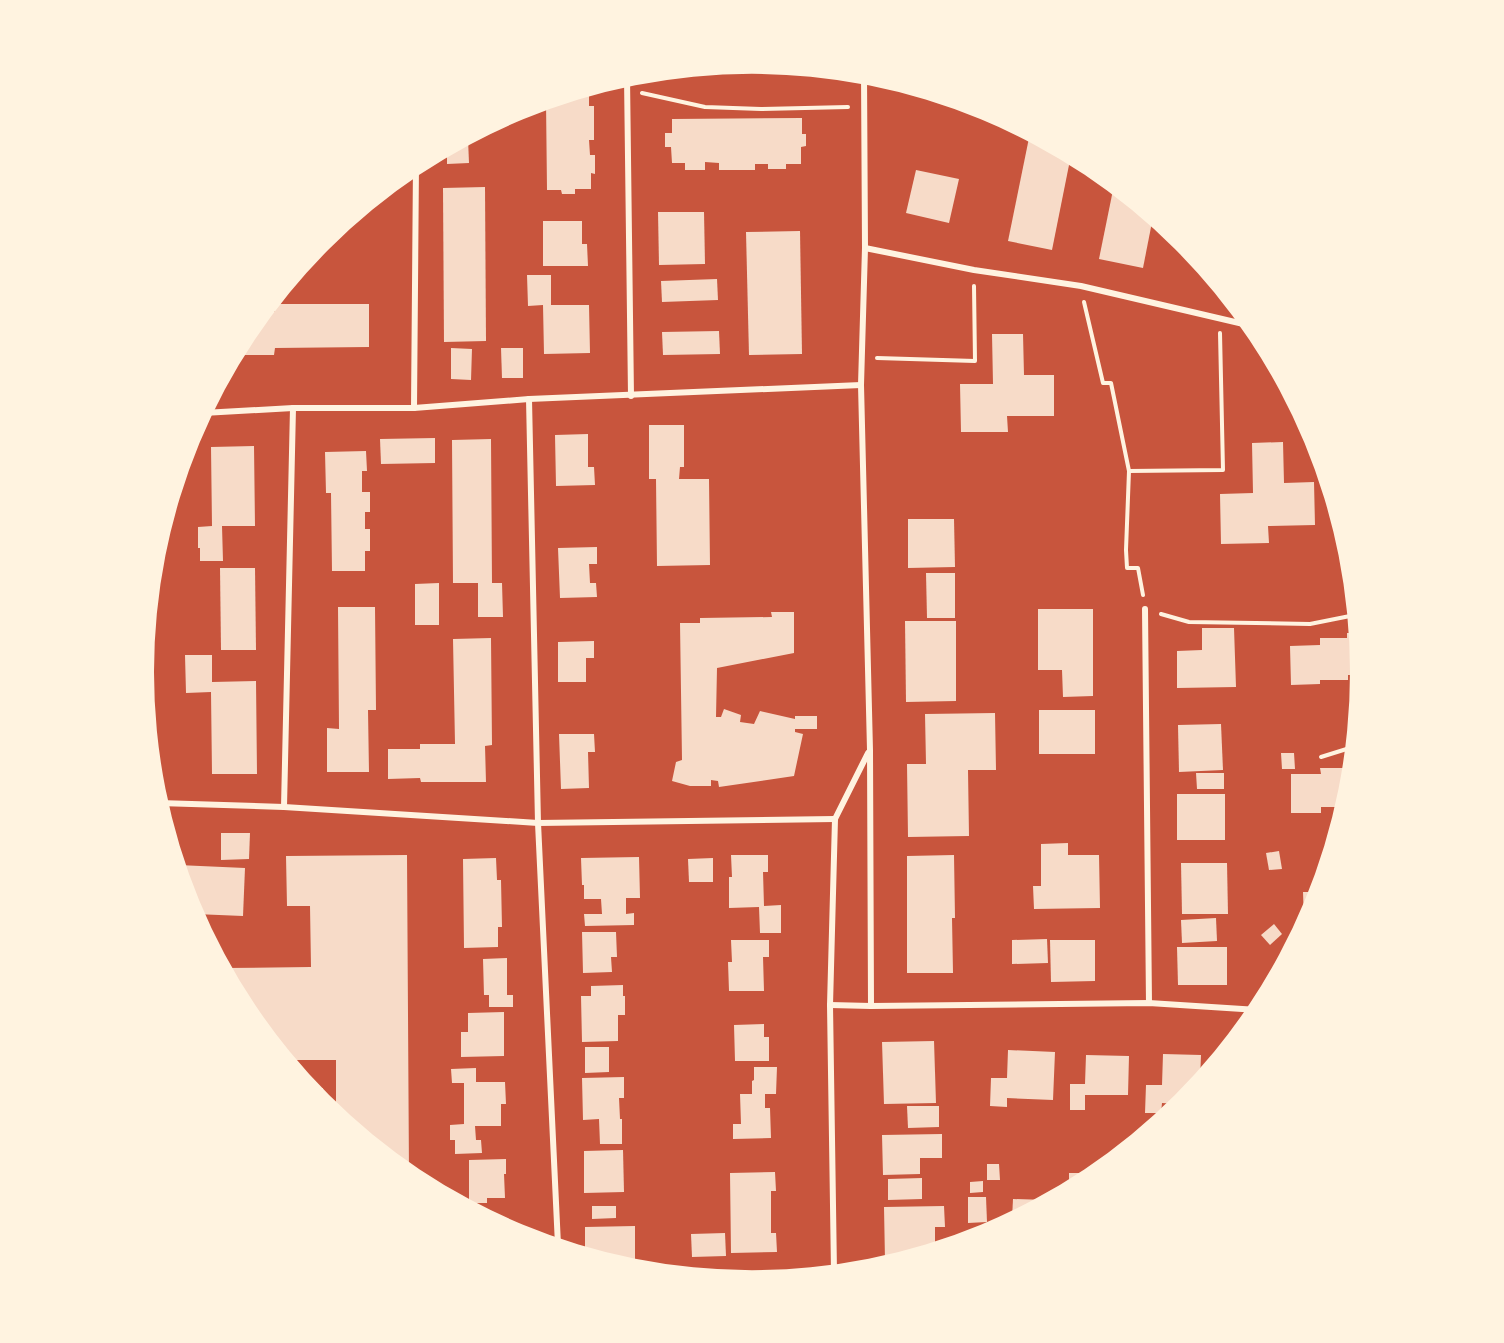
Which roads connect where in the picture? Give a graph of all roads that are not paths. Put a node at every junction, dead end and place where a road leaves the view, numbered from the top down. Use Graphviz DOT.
graph roads {
  1 [pos="864,84"];
  2 [pos="627,87"];
  3 [pos="416,177"];
  4 [pos="865,248"];
  5 [pos="1237,323"];
  6 [pos="861,385"];
  7 [pos="631,396"];
  8 [pos="529,399"];
  9 [pos="294,408"];
  10 [pos="414,408"];
  11 [pos="214,412"];
  12 [pos="1145,609"];
  13 [pos="870,750"];
  14 [pos="169,803"];
  15 [pos="284,807"];
  16 [pos="835,819"];
  17 [pos="538,823"];
  18 [pos="1149,1003"];
  19 [pos="830,1005"];
  20 [pos="871,1006"];
  21 [pos="1245,1009"];
  22 [pos="558,1237"];
  23 [pos="834,1263"];
  1 -- 4 [label="street"];
  2 -- 7 [label="street"];
  3 -- 10 [label="street"];
  4 -- 5 [label="street"];
  4 -- 6 [label="street"];
  6 -- 7 [label="street"];
  6 -- 13 [label="street"];
  7 -- 8 [label="street"];
  8 -- 10 [label="street"];
  8 -- 17 [label="street"];
  9 -- 10 [label="street"];
  9 -- 11 [label="street"];
  9 -- 15 [label="street"];
  12 -- 18 [label="street"];
  13 -- 16 [label="street"];
  13 -- 20 [label="street"];
  14 -- 15 [label="street"];
  15 -- 17 [label="street"];
  16 -- 17 [label="street"];
  16 -- 19 [label="street"];
  17 -- 22 [label="street"];
  18 -- 20 [label="street"];
  18 -- 21 [label="street"];
  19 -- 20 [label="street"];
  19 -- 23 [label="street"];
}
